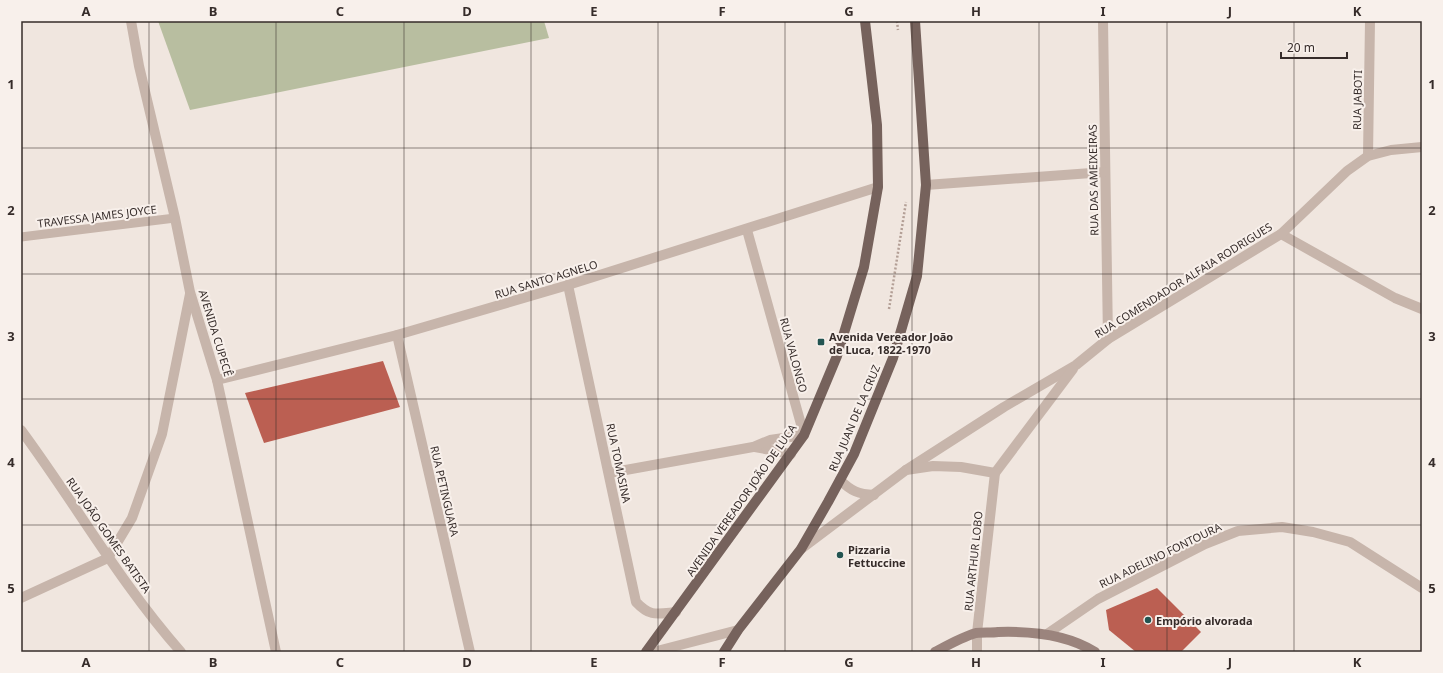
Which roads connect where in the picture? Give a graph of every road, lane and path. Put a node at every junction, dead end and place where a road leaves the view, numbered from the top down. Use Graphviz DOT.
graph roads {
  1 [pos="131,21"];
  2 [pos="864,21"];
  3 [pos="915,21"];
  4 [pos="1103,21"];
  5 [pos="1370,21"];
  6 [pos="1422,147"];
  7 [pos="1368,156"];
  8 [pos="1105,172"];
  9 [pos="926,185"];
  10 [pos="878,187"];
  11 [pos="175,218"];
  12 [pos="747,230"];
  13 [pos="1281,234"];
  14 [pos="21,237"];
  15 [pos="568,285"];
  16 [pos="190,292"];
  17 [pos="1422,309"];
  18 [pos="397,334"];
  19 [pos="1108,339"];
  20 [pos="1076,365"];
  21 [pos="217,380"];
  22 [pos="21,430"];
  23 [pos="804,435"];
  24 [pos="753,447"];
  25 [pos="791,454"];
  26 [pos="906,470"];
  27 [pos="609,473"];
  28 [pos="995,473"];
  29 [pos="840,480"];
  30 [pos="874,495"];
  31 [pos="801,549"];
  32 [pos="108,558"];
  33 [pos="1422,588"];
  34 [pos="21,598"];
  35 [pos="676,612"];
  36 [pos="738,630"];
  37 [pos="977,633"];
  38 [pos="1047,634"];
  39 [pos="181,652"];
  40 [pos="276,652"];
  41 [pos="470,652"];
  42 [pos="646,652"];
  43 [pos="653,652"];
  44 [pos="724,652"];
  45 [pos="935,652"];
  46 [pos="977,652"];
  47 [pos="1095,652"];
  1 -- 11 [label="street, AVENIDA CUPECÊ"];
  2 -- 10 [label="main road, AVENIDA VEREADOR JOÃO DE LUCA"];
  3 -- 9 [label="main road"];
  4 -- 8 [label="street, RUA DAS AMEIXEIRAS"];
  5 -- 7 [label="street, RUA JABOTI"];
  6 -- 7 [label="street, RUA COMENDADOR ALFAIA RODRIGUES"];
  7 -- 13 [label="street, RUA COMENDADOR ALFAIA RODRIGUES"];
  8 -- 9 [label="street"];
  8 -- 19 [label="street, RUA DAS AMEIXEIRAS"];
  9 -- 29 [label="main road, RUA JUAN DE LA CRUZ"];
  10 -- 12 [label="street, RUA SANTO AGNELO"];
  10 -- 23 [label="main road, AVENIDA VEREADOR JOÃO DE LUCA"];
  11 -- 14 [label="lane, TRAVESSA JAMES JOYCE"];
  11 -- 16 [label="street, AVENIDA CUPECÊ"];
  12 -- 15 [label="street, RUA SANTO AGNELO"];
  12 -- 23 [label="street, RUA VALONGO"];
  13 -- 17 [label="street"];
  13 -- 19 [label="street, RUA COMENDADOR ALFAIA RODRIGUES"];
  15 -- 18 [label="street, RUA SANTO AGNELO"];
  15 -- 27 [label="street, RUA TOMASINA"];
  16 -- 21 [label="street, AVENIDA CUPECÊ"];
  16 -- 32 [label="street"];
  18 -- 21 [label="street, RUA SANTO AGNELO"];
  18 -- 41 [label="street, RUA PETINGUARA"];
  19 -- 20 [label="street, RUA COMENDADOR ALFAIA RODRIGUES"];
  20 -- 26 [label="street, RUA COMENDADOR ALFAIA RODRIGUES"];
  20 -- 28 [label="street, RUA COMENDADOR ALFAIA RODRIGUES"];
  21 -- 40 [label="street, AVENIDA CUPECÊ"];
  22 -- 32 [label="street, RUA JOÃO GOMES BATISTA"];
  23 -- 24 [label="street"];
  23 -- 25 [label="main road, AVENIDA VEREADOR JOÃO DE LUCA"];
  24 -- 25 [label="street"];
  24 -- 27 [label="street"];
  25 -- 35 [label="main road, AVENIDA VEREADOR JOÃO DE LUCA"];
  26 -- 28 [label="street, RUA COMENDADOR ALFAIA RODRIGUES"];
  26 -- 30 [label="street, RUA COMENDADOR ALFAIA RODRIGUES"];
  27 -- 35 [label="street, RUA TOMASINA"];
  28 -- 37 [label="street, RUA ARTHUR LOBO"];
  29 -- 30 [label="street"];
  29 -- 31 [label="main road, RUA JUAN DE LA CRUZ"];
  30 -- 31 [label="street, RUA COMENDADOR ALFAIA RODRIGUES"];
  31 -- 36 [label="main road, RUA JUAN DE LA CRUZ"];
  32 -- 34 [label="street"];
  32 -- 39 [label="street, RUA JOÃO GOMES BATISTA"];
  33 -- 38 [label="street, RUA ADELINO FONTOURA"];
  35 -- 42 [label="main road, AVENIDA VEREADOR JOÃO DE LUCA"];
  36 -- 43 [label="street"];
  36 -- 44 [label="main road, RUA JUAN DE LA CRUZ"];
  37 -- 38 [label="main road"];
  37 -- 45 [label="main road"];
  37 -- 46 [label="street, RUA ARTHUR LOBO"];
  38 -- 47 [label="main road"];
}
